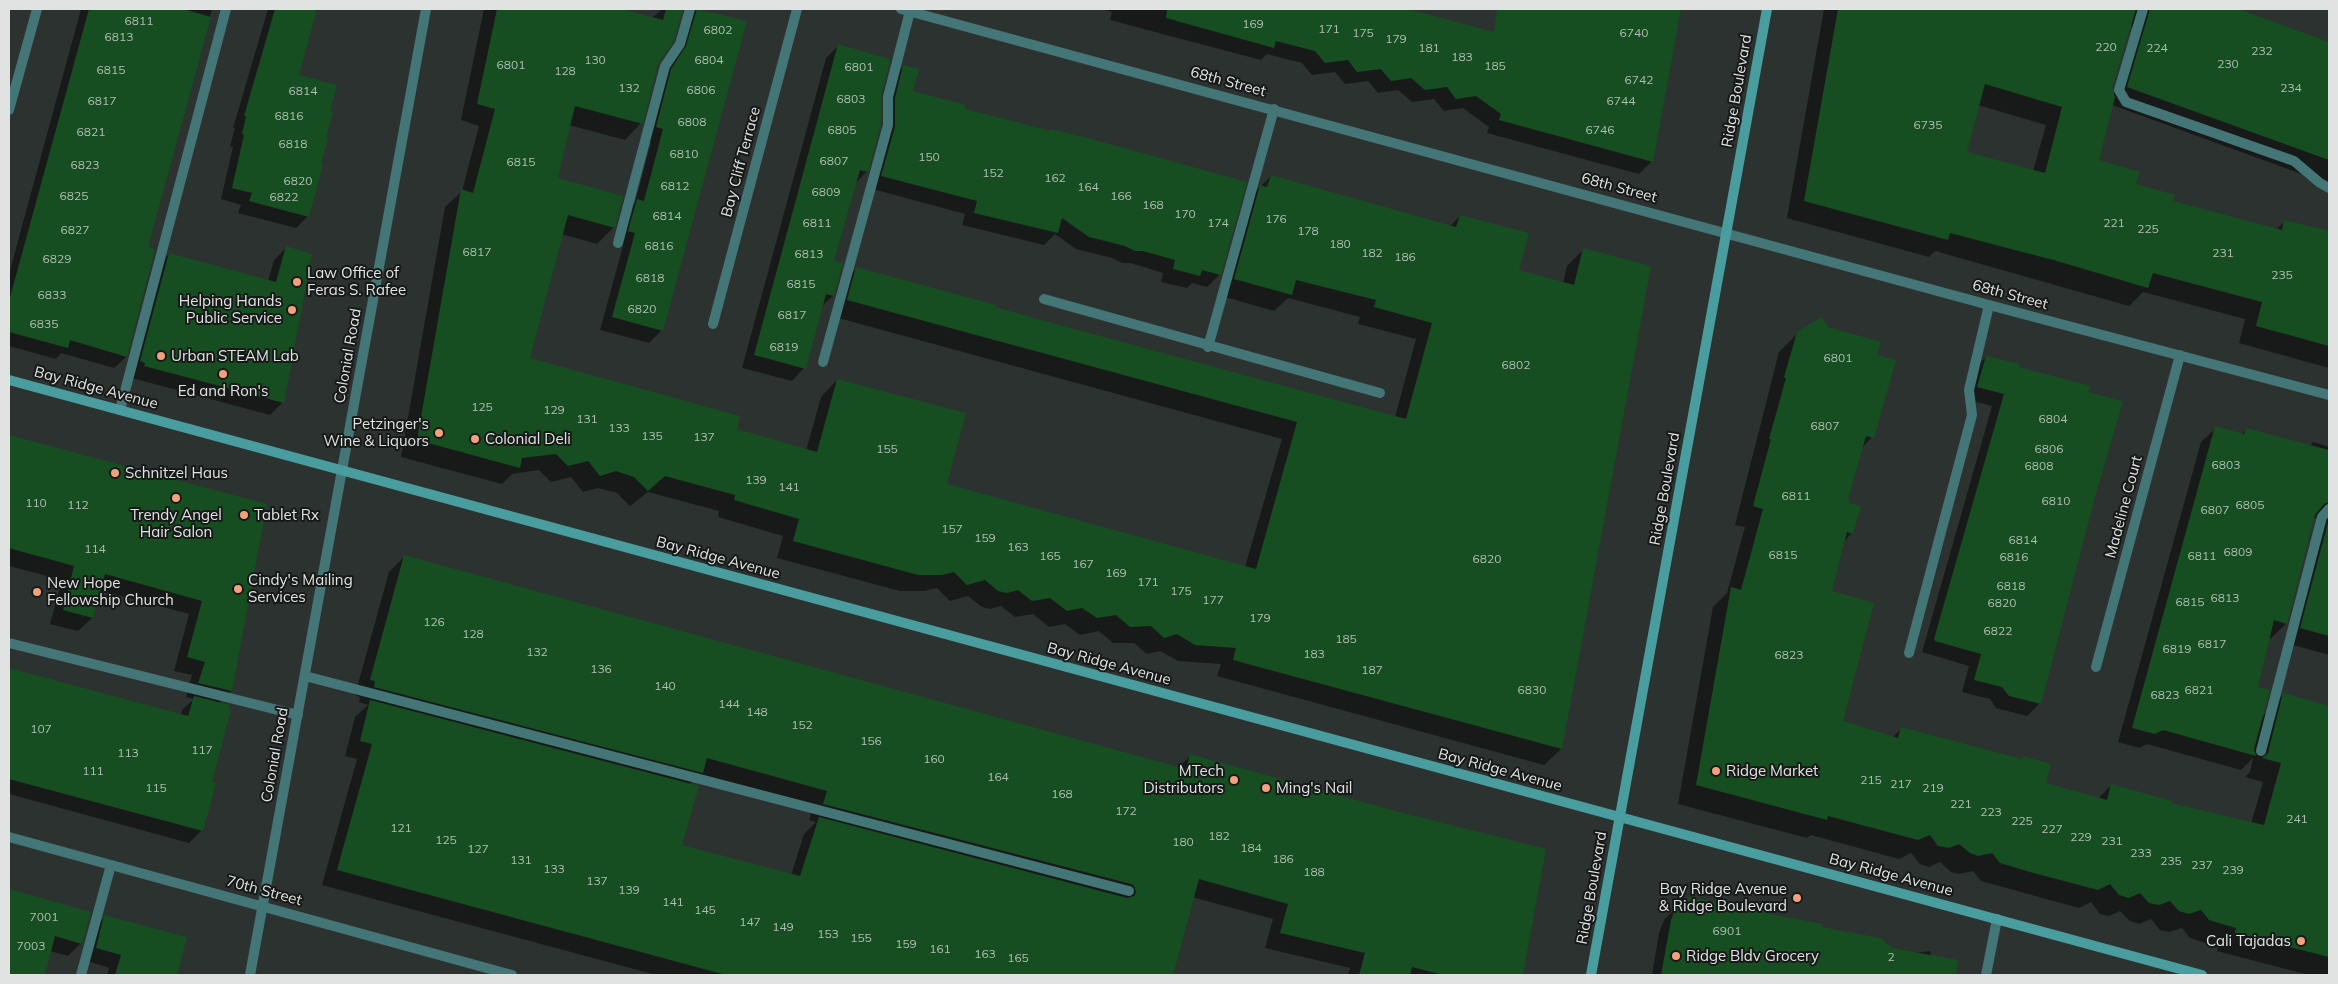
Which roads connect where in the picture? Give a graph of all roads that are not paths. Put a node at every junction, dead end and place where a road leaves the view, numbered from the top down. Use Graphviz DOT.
graph roads {
  1 [pos="37,9"];
  2 [pos="226,9"];
  3 [pos="426,9"];
  4 [pos="690,9"];
  5 [pos="797,9"];
  6 [pos="1767,9"];
  7 [pos="2143,9"];
  8 [pos="906,10"];
  9 [pos="9,110"];
  10 [pos="1274,110"];
  11 [pos="2329,188"];
  12 [pos="1727,232"];
  13 [pos="618,243"];
  14 [pos="1044,299"];
  15 [pos="1989,305"];
  16 [pos="713,324"];
  17 [pos="1208,347"];
  18 [pos="2180,355"];
  19 [pos="823,362"];
  20 [pos="9,380"];
  21 [pos="1380,393"];
  22 [pos="2329,395"];
  23 [pos="120,410"];
  24 [pos="342,471"];
  25 [pos="2329,509"];
  26 [pos="9,643"];
  27 [pos="1910,653"];
  28 [pos="2096,667"];
  29 [pos="305,676"];
  30 [pos="298,715"];
  31 [pos="2261,751"];
  32 [pos="1620,818"];
  33 [pos="9,837"];
  34 [pos="111,865"];
  35 [pos="1129,891"];
  36 [pos="263,906"];
  37 [pos="1996,919"];
  38 [pos="497,973"];
  39 [pos="81,975"];
  40 [pos="250,975"];
  41 [pos="512,975"];
  42 [pos="1591,975"];
  43 [pos="1986,975"];
  44 [pos="2202,975"];
  1 -- 9 [label="street"];
  2 -- 23 [label="street"];
  3 -- 24 [label="street, Colonial Road"];
  4 -- 13 [label="street"];
  5 -- 16 [label="street, Bay Cliff Terrace"];
  6 -- 12 [label="street, Ridge Boulevard"];
  7 -- 11 [label="street"];
  8 -- 10 [label="street, 68th Street"];
  8 -- 19 [label="street"];
  10 -- 12 [label="street, 68th Street"];
  10 -- 17 [label="street"];
  12 -- 15 [label="street, 68th Street"];
  12 -- 32 [label="street, Ridge Boulevard"];
  14 -- 17 [label="street"];
  15 -- 18 [label="street, 68th Street"];
  15 -- 27 [label="street"];
  17 -- 21 [label="street"];
  18 -- 22 [label="street, 68th Street"];
  18 -- 28 [label="street, Madeline Court"];
  20 -- 23 [label="street, Bay Ridge Avenue"];
  23 -- 24 [label="street, Bay Ridge Avenue"];
  24 -- 29 [label="street, Colonial Road"];
  24 -- 32 [label="street, Bay Ridge Avenue"];
  25 -- 31 [label="street"];
  26 -- 30 [label="street"];
  29 -- 30 [label="street, Colonial Road"];
  29 -- 35 [label="street"];
  30 -- 36 [label="street, Colonial Road"];
  32 -- 37 [label="street, Bay Ridge Avenue"];
  32 -- 42 [label="street, Ridge Boulevard"];
  33 -- 34 [label="street, 70th Street"];
  34 -- 36 [label="street, 70th Street"];
  34 -- 39 [label="street"];
  36 -- 38 [label="street, 70th Street"];
  36 -- 40 [label="street, Colonial Road"];
  37 -- 43 [label="street"];
  37 -- 44 [label="street, Bay Ridge Avenue"];
  38 -- 41 [label="street, 70th Street"];
}
